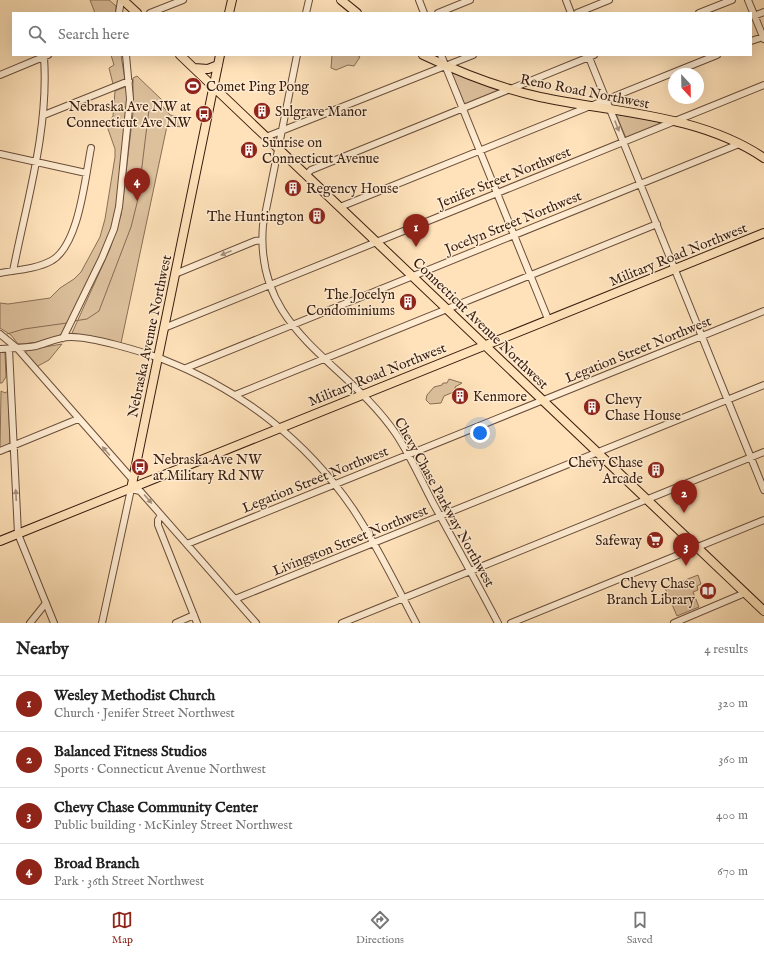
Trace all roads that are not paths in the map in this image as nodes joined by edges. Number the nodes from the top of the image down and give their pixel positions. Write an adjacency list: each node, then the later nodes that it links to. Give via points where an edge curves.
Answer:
1 (122, 0): 12 (street, via 118,7); 13 (main road)
2 (183, 0): 14 (street)
3 (232, 0): 15 (main road)
4 (309, 0): 16 (street)
5 (341, 0): 17 (main road)
6 (419, 0): 18 (street)
7 (470, 0): 19 (street)
8 (566, 0): 20 (street)
9 (609, 0): 21 (street)
10 (732, 0): 22 (street)
11 (748, 0): 24 (street)
12 (119, 12)
13 (135, 12)
14 (153, 12)
15 (229, 12)
16 (306, 12)
17 (356, 12)
18 (424, 12)
19 (440, 12)
20 (571, 12)
21 (579, 12)
22 (702, 12)
23 (764, 12): 24 (street)
24 (754, 16): 25 (street)
25 (763, 38): 26 (street)
26 (752, 42)
27 (46, 56): 40 (street); 49 (street)
28 (126, 56): 41 (street)
29 (181, 56): 39 (main road, Connecticut Avenue Northwest)
30 (220, 56): 37 (main road, Nebraska Avenue Northwest)
31 (297, 56): 51 (street, Chevy Chase Parkway Northwest)
32 (425, 56): 38 (main road, Reno Road Northwest)
33 (441, 56): 38 (street)
34 (470, 56): 38 (street)
35 (591, 56): 44 (street); 45 (street)
36 (715, 56): 45 (street)
37 (218, 65): 39 (main road, via 208,69); 43 (main road, Nebraska Avenue Northwest)
38 (446, 66): 44 (main road, Reno Road Northwest); 47 (street); 51 (street)
39 (194, 68): 43 (main road, Connecticut Avenue Northwest)
40 (0, 75)
41 (129, 81): 49 (street); 85 (street, via 130,99 120,207 107,248)
42 (764, 85): 50 (street, Jenifer Street Northwest)
43 (213, 87): 52 (main road, Connecticut Avenue Northwest); 74 (main road, Nebraska Avenue Northwest)
44 (510, 90): 46 (main road, Reno Road Northwest); 47 (street)
45 (606, 100): 46 (street); 48 (street)
46 (591, 106): 48 (main road, Reno Road Northwest); 57 (street)
47 (463, 108): 57 (street); 62 (street, via 311,170)
48 (611, 110): 50 (main road, Reno Road Northwest); 53 (street, one-way to 53)
49 (44, 115): 60 (street)
50 (674, 122): 53 (street, Jenifer Street Northwest); 54 (main road, Reno Road Northwest, via 704,129)
51 (282, 132): 52 (street); 56 (street, Chevy Chase Parkway Northwest)
52 (266, 137): 56 (main road, Connecticut Avenue Northwest)
53 (624, 142): 63 (street); 64 (street, Jenifer Street Northwest)
54 (739, 144): 59 (main road, Reno Road Northwest); 63 (street, Jocelyn Street Northwest)
55 (91, 148): 61 (street)
56 (278, 148): 62 (main road, Connecticut Avenue Northwest); 69 (street, Chevy Chase Parkway Northwest, via 264,216)
57 (480, 151): 64 (street); 65 (street)
58 (0, 154): 60 (street)
59 (764, 158)
60 (35, 162): 61 (street); 72 (street)
61 (86, 173): 72 (street, via 75,227 65,248 57,257 45,264)
62 (306, 175): 65 (main road, Connecticut Avenue Northwest)
63 (640, 184): 66 (street); 68 (street, Jocelyn Street Northwest)
64 (497, 193): 68 (street); 70 (street, Jenifer Street Northwest)
65 (340, 207): 70 (main road, Connecticut Avenue Northwest)
66 (657, 224): 71 (street); 75 (street)
67 (764, 233): 71 (main road, Military Road Northwest)
68 (514, 235): 75 (street); 76 (street, Jocelyn Street Northwest)
69 (262, 240): 74 (street, one-way to 74); 77 (street, Chevy Chase Parkway Northwest)
70 (376, 242): 76 (main road, Connecticut Avenue Northwest); 77 (street, Jenifer Street Northwest)
71 (675, 269): 80 (main road, Military Road Northwest); 84 (street)
72 (14, 271): 73 (street)
73 (0, 273)
74 (175, 274): 82 (main road, Nebraska Avenue Northwest)
75 (530, 275): 78 (street); 80 (street)
76 (412, 276): 78 (main road, Connecticut Avenue Northwest); 81 (street, Jocelyn Street Northwest)
77 (269, 285): 81 (street, Chevy Chase Parkway Northwest); 82 (street, Jenifer Street Northwest)
78 (447, 309): 86 (main road, Connecticut Avenue Northwest); 91 (street)
79 (764, 311): 84 (street, Legation Street Northwest)
80 (548, 319): 86 (main road, Military Road Northwest)
81 (292, 325): 91 (street, Chevy Chase Parkway Northwest); 92 (street, Jocelyn Street Northwest)
82 (164, 328): 90 (main road, Nebraska Avenue Northwest)
83 (0, 334): 87 (street)
84 (702, 336): 96 (street, Legation Street Northwest); 97 (street)
85 (63, 338): 87 (street, via 36,346); 90 (street, via 83,339)
86 (485, 345): 94 (main road, Military Road Northwest); 96 (main road, Connecticut Avenue Northwest)
87 (17, 348): 89 (street); 98 (street)
88 (0, 349): 89 (street)
89 (9, 349): 100 (street)
90 (158, 357): 92 (street); 106 (main road, Nebraska Avenue Northwest)
91 (324, 358): 94 (street, Chevy Chase Parkway Northwest); 95 (street)
92 (186, 368): 95 (street)
93 (764, 385): 97 (street, Livingston Street Northwest)
94 (362, 394): 99 (main road, Military Road Northwest); 104 (street, Chevy Chase Parkway Northwest, via 388,424)
95 (235, 395): 99 (street)
96 (542, 400): 102 (main road, Connecticut Avenue Northwest); 104 (street, Legation Street Northwest)
97 (728, 400): 102 (street, Livingston Street Northwest); 105 (street)
98 (78, 419): 100 (street); 106 (street, one-way to 98)
99 (280, 428): 107 (street, via 309,455); 108 (main road, Military Road Northwest)
100 (14, 446): 101 (street); 114 (street, one-way to 100)
101 (0, 451)
102 (598, 452): 110 (main road, Connecticut Avenue Northwest); 112 (street, Livingston Street Northwest)
103 (764, 452): 105 (street)
104 (408, 454): 107 (street, Legation Street Northwest); 112 (street, Chevy Chase Parkway Northwest)
105 (751, 458): 109 (street); 110 (street)
106 (133, 480): 108 (main road, Nebraska Avenue Northwest)
107 (334, 484): 116 (street); 117 (street, Legation Street Northwest)
108 (131, 488): 111 (street, one-way to 111, via 140,490); 114 (main road, Military Road Northwest); 128 (street, Nebraska Avenue Northwest)
109 (764, 490)
110 (647, 500): 118 (main road, Connecticut Avenue Northwest); 119 (street)
111 (161, 515): 117 (street); 125 (street, via 158,525)
112 (441, 516): 116 (street, Livingston Street Northwest); 119 (street, Chevy Chase Parkway Northwest)
113 (764, 520): 118 (street)
114 (18, 534): 115 (main road, Military Road Northwest); 123 (street)
115 (0, 541)
116 (373, 543): 121 (street); 122 (street, Livingston Street Northwest)
117 (186, 544): 122 (street)
118 (697, 547): 120 (main road, Connecticut Avenue Northwest); 135 (street)
119 (470, 571): 121 (street); 134 (street, Chevy Chase Parkway Northwest)
120 (745, 593): 124 (main road, Connecticut Avenue Northwest); 136 (street)
121 (403, 598): 132 (street); 133 (street)
122 (235, 600): 131 (street)
123 (46, 603): 126 (street); 127 (street)
124 (764, 610)
125 (194, 616): 129 (street); 130 (street)
126 (30, 623)
127 (54, 623)
128 (102, 623)
129 (176, 623)
130 (198, 623)
131 (256, 623)
132 (342, 623)
133 (416, 623)
134 (498, 623)
135 (511, 623)
136 (674, 623)

